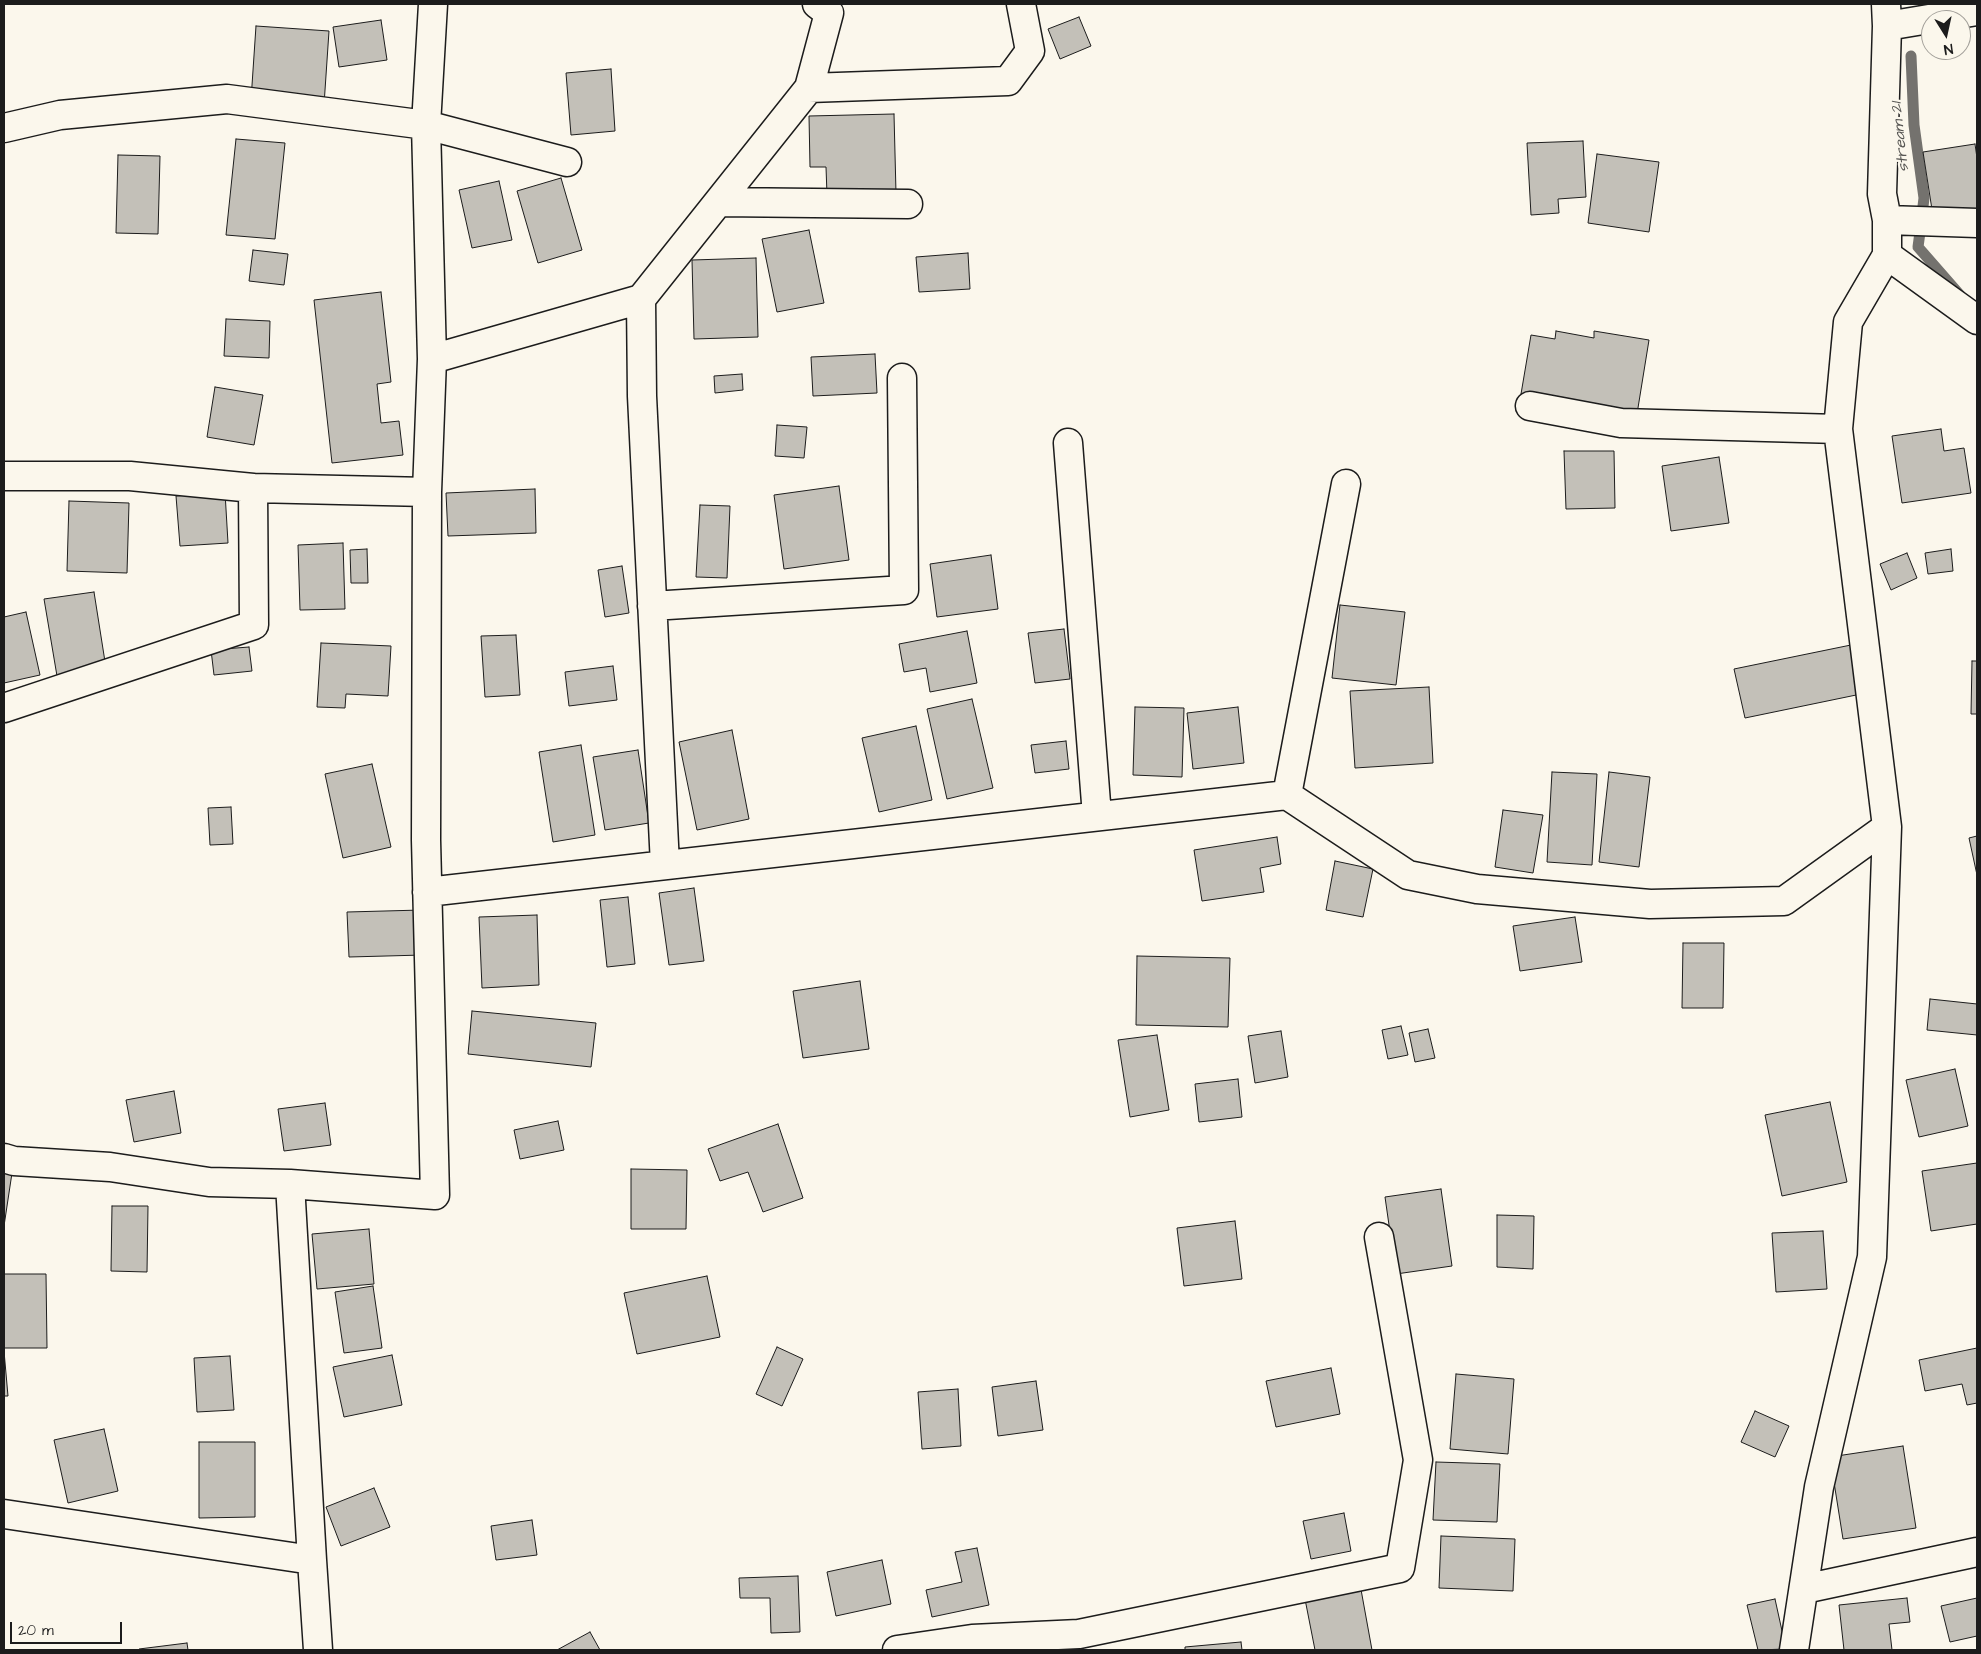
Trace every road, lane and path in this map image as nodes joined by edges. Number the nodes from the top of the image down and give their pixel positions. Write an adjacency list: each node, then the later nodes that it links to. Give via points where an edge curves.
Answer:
1 (433, 4): 7 (street)
2 (817, 4): 6 (street, via 830,13)
3 (1021, 4): 6 (street, via 1030,51 1008,81)
4 (1977, 11): 5 (street)
5 (1887, 15): 12 (street, via 1882,194)
6 (809, 88): 10 (street)
7 (426, 126): 8 (street, via 227,99 60,115); 9 (street); 17 (street)
8 (4, 128)
9 (567, 162)
10 (719, 202): 11 (street); 15 (street)
11 (908, 204)
12 (1887, 220): 13 (street); 14 (street)
13 (1977, 223)
14 (1886, 255): 16 (street); 20 (street, via 1848,322)
15 (641, 299): 17 (street); 26 (street)
16 (1977, 320)
17 (432, 359): 25 (street)
18 (902, 378): 26 (street, via 904,590)
19 (1530, 406): 20 (street, via 1621,423)
20 (1838, 429): 30 (street)
21 (1068, 443): 29 (street)
22 (4, 476): 24 (street, via 130,476)
23 (1346, 484): 28 (street)
24 (253, 488): 25 (street); 27 (street, via 254,625)
25 (427, 492): 32 (street)
26 (652, 606): 31 (street)
27 (4, 708)
28 (1287, 794): 29 (street); 30 (street, via 1408,875 1478,890 1650,904 1784,901)
29 (1097, 816): 31 (street)
30 (1887, 827): 39 (street, via 1872,1257 1819,1487)
31 (665, 865): 32 (street)
32 (427, 892): 34 (street, via 435,1195)
33 (4, 1158): 34 (street, via 110,1167 209,1182)
34 (290, 1184): 38 (street)
35 (1378, 1238): 41 (street, via 1418,1460 1400,1568 1079,1634 972,1639)
36 (4, 1514): 38 (street)
37 (1977, 1552): 39 (street)
38 (312, 1560): 40 (street)
39 (1804, 1589): 42 (street)
40 (318, 1650)
41 (897, 1650)
42 (1794, 1650)

